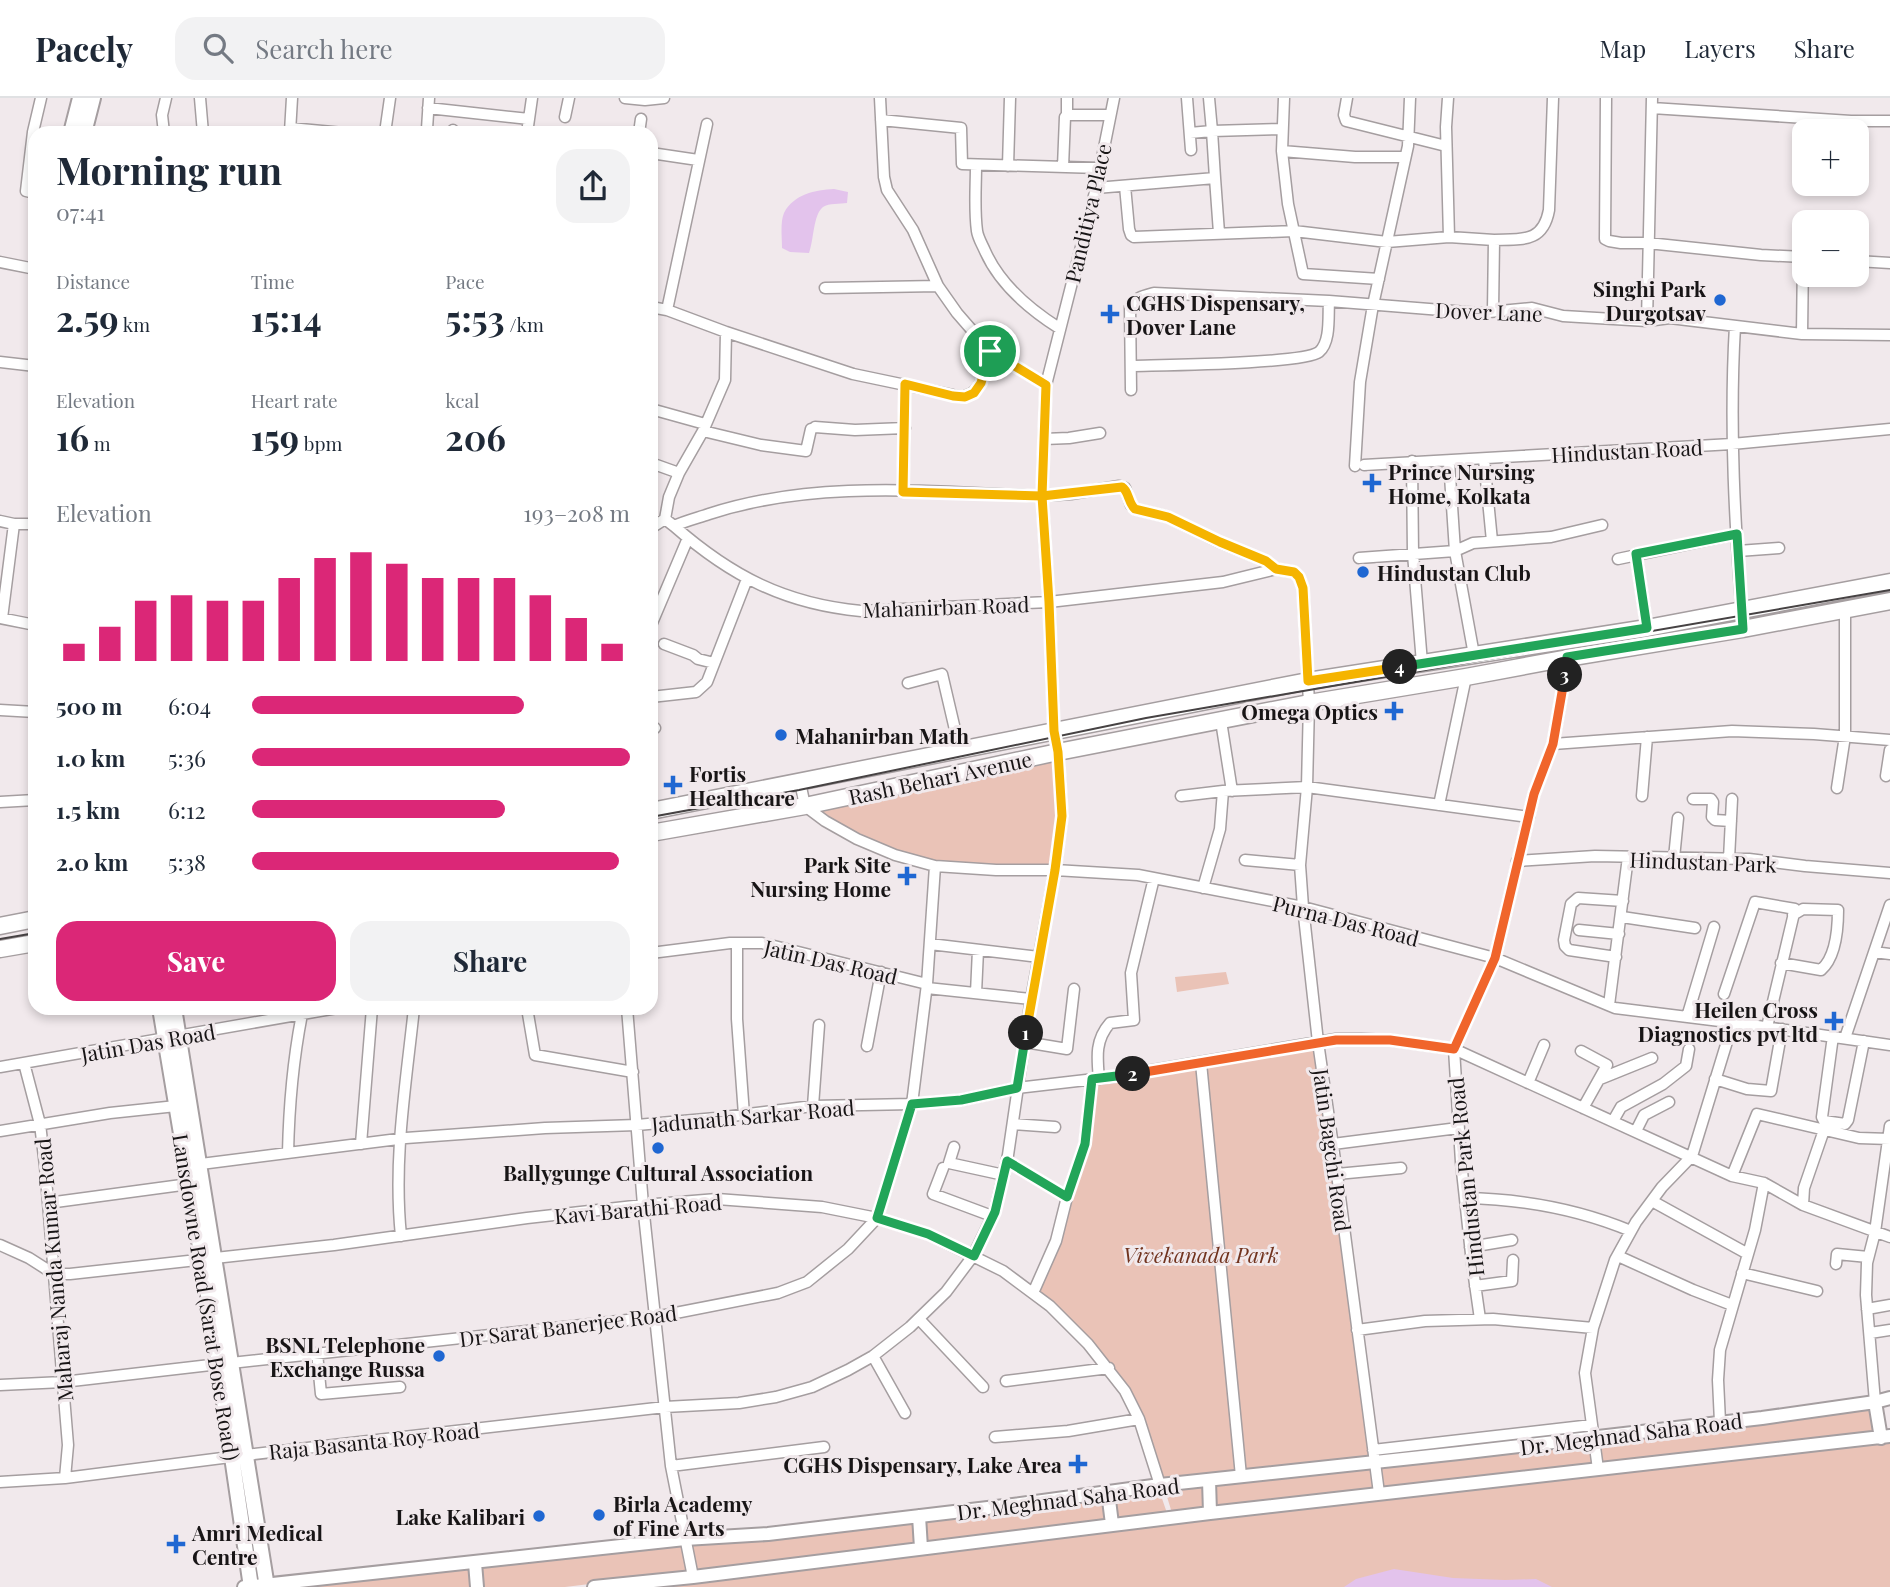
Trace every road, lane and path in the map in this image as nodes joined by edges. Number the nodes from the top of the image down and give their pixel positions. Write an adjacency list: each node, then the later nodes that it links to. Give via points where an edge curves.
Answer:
1 (41, 98): 34 (street)
2 (80, 98): 35 (main road)
3 (93, 98): 36 (main road)
4 (166, 98): 37 (street)
5 (201, 98): 38 (street)
6 (292, 98): 39 (street)
7 (390, 98): 40 (street)
8 (532, 98): 29 (street)
9 (569, 98): 28 (street)
10 (625, 98): 11 (street)
11 (664, 98)
12 (880, 98): 31 (street)
13 (1010, 98): 55 (street)
14 (1066, 98): 26 (street)
15 (1114, 98): 27 (street, Panditiya Place)
16 (1187, 98): 46 (street)
17 (1209, 98): 45 (street)
18 (1284, 98): 44 (street)
19 (1347, 98): 47 (street, via 1346,121)
20 (1448, 98): 48 (street)
21 (1553, 98): 64 (street, via 1546,224 1535,236)
22 (1606, 98): 66 (street, via 1605,239)
23 (1407, 99): 47 (street)
24 (428, 103): 29 (street); 41 (street)
25 (1652, 103): 32 (street); 66 (street)
26 (1067, 115): 27 (street); 56 (street)
27 (1110, 115): 57 (street, Panditiya Place)
28 (565, 117)
29 (529, 119): 42 (street)
30 (641, 119): 43 (street)
31 (881, 120): 54 (street, via 961,128 962,164); 73 (street, via 887,190 918,240)
32 (1890, 121)
33 (707, 124): 53 (street)
34 (36, 126)
35 (73, 126)
36 (86, 126)
37 (163, 126)
38 (203, 126)
39 (290, 126)
40 (386, 126)
41 (427, 126)
42 (528, 126)
43 (640, 126)
44 (1282, 129): 45 (street); 50 (street)
45 (1212, 131): 46 (street); 58 (street)
46 (1190, 133): 49 (street)
47 (1409, 137): 48 (street); 52 (street)
48 (1446, 146): 63 (street)
49 (1191, 150)
50 (1282, 151): 52 (street); 61 (street)
51 (658, 154): 53 (street)
52 (1405, 158): 65 (street)
53 (698, 160): 79 (street)
54 (976, 165): 55 (street); 83 (street, via 978,234 988,257 1018,298)
55 (1008, 166): 56 (street)
56 (1063, 167): 57 (street)
57 (1099, 168): 60 (street, Panditiya Place)
58 (1215, 178): 59 (street); 62 (street)
59 (1125, 186): 60 (street); 62 (street, via 1129,229 1134,237)
60 (1096, 188): 83 (street, Panditiya Place)
61 (1294, 231): 62 (street); 65 (street); 72 (street, via 1303,274)
62 (1219, 233)
63 (1449, 237): 64 (street); 65 (street)
64 (1494, 240): 80 (street)
65 (1387, 242): 72 (street)
66 (1648, 243): 67 (street); 81 (street)
67 (1792, 256)
68 (0, 262): 71 (street)
69 (1869, 262): 70 (street)
70 (1890, 263)
71 (28, 268)
72 (1379, 279): 77 (street)
73 (938, 286): 75 (street); 87 (street)
74 (1803, 287): 85 (street)
75 (825, 288)
76 (1329, 301): 77 (street, Dover Lane); 90 (street, via 1325,345 1317,354 1269,361); 90 (street, Dover Lane, via 1140,296 1130,307)
77 (1373, 305): 80 (street, Dover Lane); 102 (street, Hindustan Road, via 1358,394 1360,465)
78 (658, 308): 79 (street)
79 (667, 310): 84 (street)
80 (1493, 311): 81 (street, Dover Lane, via 1532,308 1563,316)
81 (1647, 321): 82 (street, Dover Lane, via 1670,318)
82 (1735, 327): 85 (street, Dover Lane); 100 (street)
83 (1059, 328): 92 (street, Panditiya Place)
84 (726, 332): 91 (street, via 853,374); 95 (street, via 725,380)
85 (1802, 334): 86 (street, Dover Lane)
86 (1890, 335)
87 (990, 351): 91 (street, via 981,383 965,397); 92 (street)
88 (0, 362): 89 (street)
89 (28, 365)
90 (1131, 366): 93 (street, Dover Lane)
91 (905, 384): 96 (street)
92 (1046, 385): 99 (street, Panditiya Place)
93 (1131, 390)
94 (658, 412): 95 (street)
95 (704, 428): 96 (street, via 761,445 806,451 813,428); 105 (street)
96 (905, 428): 106 (street)
97 (1890, 429): 100 (street, Hindustan Road)
98 (1100, 433): 99 (street)
99 (1044, 439): 107 (street, Panditiya Place)
100 (1732, 444): 101 (street, Hindustan Road); 115 (street)
101 (1483, 459): 103 (street, Hindustan Road); 117 (street)
102 (1412, 461): 103 (street, Hindustan Road); 121 (street)
103 (1449, 461): 119 (street)
104 (658, 466): 105 (street)
105 (679, 473): 108 (street)
106 (903, 492): 107 (street); 114 (street, via 793,494 737,505)
107 (1042, 496): 125 (street, via 1122,487 1135,509 1168,517); 129 (street, Panditiya Place)
108 (665, 519): 112 (street); 114 (street, Mahanirban Road)
109 (0, 521): 110 (street)
110 (14, 524): 111 (street); 133 (street)
111 (28, 524)
112 (658, 524)
113 (1602, 525): 117 (street, via 1551,537)
114 (674, 526): 116 (street, Mahanirban Road)
115 (1737, 534): 120 (street); 122 (street)
116 (688, 538): 126 (street, Mahanirban Road); 131 (street)
117 (1492, 541): 119 (street)
118 (1779, 548): 120 (street)
119 (1455, 551): 121 (street); 138 (street)
120 (1738, 551): 130 (street)
121 (1413, 554): 123 (street); 141 (street)
122 (1636, 554): 124 (street); 135 (street)
123 (1359, 558)
124 (1618, 559)
125 (1276, 569): 129 (street, Mahanirban Road, via 1223,582); 143 (street, via 1294,572 1303,588)
126 (747, 579): 129 (street, Mahanirban Road, via 802,602 860,611); 140 (street)
127 (1890, 582): 130 (main road, Rash Behari Avenue)
128 (1890, 601): 132 (main road, Rash Behari Avenue)
129 (1049, 602): 150 (street, Panditiya Place)
130 (1742, 608): 135 (main road, Rash Behari Avenue); 136 (street)
131 (658, 609)
132 (1845, 609): 136 (main road, Rash Behari Avenue); 151 (street)
133 (1, 618): 134 (street)
134 (28, 624)
135 (1647, 628): 138 (main road, Rash Behari Avenue)
136 (1743, 629): 139 (main road, Rash Behari Avenue)
137 (664, 644): 140 (street)
138 (1474, 655): 141 (main road, Rash Behari Avenue)
139 (1567, 657): 142 (main road, Rash Behari Avenue); 154 (street)
140 (714, 663): 145 (street, via 707,682 696,692)
141 (1422, 663): 143 (main road, Rash Behari Avenue)
142 (1466, 677): 146 (main road, Rash Behari Avenue); 169 (street)
143 (1308, 681): 146 (street, Jatin Bagchi Road); 150 (main road, Rash Behari Avenue)
144 (908, 683): 156 (street, via 942,674)
145 (658, 696)
146 (1309, 702): 149 (main road, Rash Behari Avenue); 160 (street, Jatin Bagchi Road)
147 (0, 710): 148 (street)
148 (28, 712)
149 (1221, 721): 157 (main road, Rash Behari Avenue); 162 (street)
150 (1054, 731): 156 (main road, Rash Behari Avenue); 157 (street, Panditiya Place)
151 (1845, 736): 152 (street, via 1732,732); 153 (street); 161 (street)
152 (1647, 737): 154 (street); 164 (street)
153 (1890, 740)
154 (1553, 744): 172 (street)
155 (1890, 750): 158 (street)
156 (960, 751): 159 (main road, Rash Behari Avenue)
157 (1058, 752): 170 (main road, Rash Behari Avenue); 183 (street, Panditiya Place, via 1062,816)
158 (1886, 776)
159 (800, 782): 170 (street); 171 (main road, Rash Behari Avenue)
160 (1307, 788): 162 (street); 169 (street); 181 (street, Jatin Bagchi Road)
161 (1837, 788)
162 (1228, 791): 163 (street); 186 (street)
163 (1181, 796)
164 (1642, 796)
165 (1693, 799): 174 (street, via 1711,799 1712,817)
166 (1732, 799): 174 (street)
167 (28, 800): 168 (street)
168 (0, 802)
169 (1438, 805): 172 (street)
170 (805, 806): 175 (main road, Rash Behari Avenue); 182 (street, Purna Das Road, via 857,839)
171 (658, 810)
172 (1529, 817): 180 (street)
173 (1678, 818): 177 (street)
174 (1731, 821): 178 (street)
175 (658, 832)
176 (1629, 857): 177 (street, Hindustan Park); 180 (street, Hindustan Park); 187 (street)
177 (1674, 858): 178 (street, Hindustan Park)
178 (1729, 859): 184 (street, Hindustan Park)
179 (1245, 860): 181 (street)
180 (1517, 861): 209 (street)
181 (1300, 865): 189 (street, Jatin Bagchi Road)
182 (935, 866): 183 (street, Purna Das Road); 201 (street)
183 (1055, 870): 185 (street, Purna Das Road); 207 (street, Panditiya Place)
184 (1890, 873)
185 (1154, 878): 186 (street, Purna Das Road); 248 (street, via 1131,973 1134,1020 1110,1023 1101,1033)
186 (1203, 888): 189 (street, Purna Das Road)
187 (1623, 901): 192 (street); 208 (street, via 1574,900 1564,940 1569,950)
188 (1890, 905): 191 (street)
189 (1303, 907): 209 (street, Purna Das Road); 236 (street, Jatin Bagchi Road)
190 (1793, 915): 210 (street); 210 (street, via 1803,909 1838,910 1838,928 1828,964 1821,970); 215 (street, via 1795,909 1755,902)
191 (1888, 916): 205 (street)
192 (1622, 917): 196 (street); 198 (street)
193 (28, 920): 194 (main road)
194 (0, 926)
195 (1714, 927): 226 (street)
196 (1695, 928)
197 (1580, 930): 198 (street)
198 (1619, 934): 208 (street)
199 (737, 943): 204 (street, Jatin Das Road); 211 (street, Jatin Das Road, via 762,943); 258 (street)
200 (28, 944): 202 (main road)
201 (930, 944): 203 (street); 212 (street)
202 (0, 949)
203 (978, 950): 207 (street); 214 (street)
204 (658, 952)
205 (1874, 952): 206 (street); 233 (street)
206 (1890, 954)
207 (1039, 957): 216 (street, Panditiya Place)
208 (1616, 957): 217 (street)
209 (1495, 958): 217 (street, Purna Das Road); 240 (street, Hindustan Park Road)
210 (1781, 963): 229 (street)
211 (881, 972): 212 (street, Jatin Das Road); 239 (street)
212 (927, 986): 214 (street, Jatin Das Road); 254 (street)
213 (1074, 989): 235 (street, via 1067,1049)
214 (976, 993): 216 (street, Jatin Das Road)
215 (1724, 995)
216 (1031, 999): 235 (street, Panditiya Place)
217 (1609, 1005): 226 (street, Purna Das Road)
218 (163, 1015): 232 (main road, Lansdowne Road (Sarat Bose Road))
219 (174, 1015): 232 (main road)
220 (296, 1015): 232 (street, Jatin Das Road)
221 (302, 1015): 274 (street)
222 (371, 1015): 271 (street)
223 (413, 1015): 269 (street)
224 (528, 1015): 247 (street, via 535,1055)
225 (628, 1015): 247 (street)
226 (1688, 1017): 227 (street, Purna Das Road)
227 (1732, 1022): 229 (street, Purna Das Road); 250 (street)
228 (819, 1025): 256 (street)
229 (1767, 1027): 230 (street, Purna Das Road)
230 (1782, 1029): 231 (street, Purna Das Road); 250 (street, via 1771,1091)
231 (1833, 1036): 233 (street, Purna Das Road); 234 (street, via 1824,1121 1845,1124 1848,1120)
232 (172, 1037): 244 (street, Jatin Das Road); 255 (main road, Lansdowne Road (Sarat Bose Road)); 277 (main road)
233 (1845, 1038): 234 (street, Purna Das Road)
234 (1864, 1041): 238 (street, Purna Das Road)
235 (1025, 1042): 252 (street, Panditiya Place)
236 (1318, 1042): 240 (street, Jadunath Sarkar Road, via 1390,1040); 245 (street, Jadunath Sarkar Road); 272 (street, Jatin Bagchi Road)
237 (1544, 1045): 251 (street)
238 (1890, 1045)
239 (867, 1046)
240 (1454, 1049): 251 (street, Jadunath Sarkar Road); 265 (street, Hindustan Park Road)
241 (1689, 1049): 259 (street, via 1686,1066 1621,1107)
242 (1581, 1051): 249 (street, via 1607,1065)
243 (1652, 1058): 249 (street)
244 (24, 1063): 246 (street, Jatin Das Road); 260 (street, Maharaj Nanda Kumar Road)
245 (1201, 1063): 248 (street, Jadunath Sarkar Road); 345 (street)
246 (0, 1067)
247 (633, 1072): 262 (street)
248 (1096, 1079): 252 (street, Jadunath Sarkar Road); 285 (street, via 1085,1144)
249 (1600, 1079): 257 (street)
250 (1715, 1079): 275 (street)
251 (1528, 1083): 257 (street, Jadunath Sarkar Road)
252 (1017, 1088): 254 (street, Jadunath Sarkar Road); 261 (street, Panditiya Place)
253 (1669, 1102): 268 (street, via 1644,1115)
254 (912, 1104): 256 (street, Jadunath Sarkar Road); 292 (street)
255 (176, 1106): 260 (street); 277 (main road, Lansdowne Road (Sarat Bose Road))
256 (813, 1106): 258 (street, Jadunath Sarkar Road)
257 (1583, 1108): 259 (street, Jadunath Sarkar Road)
258 (744, 1115): 262 (street, Jadunath Sarkar Road)
259 (1613, 1121): 268 (street, Jadunath Sarkar Road)
260 (40, 1124): 267 (street); 288 (street, Maharaj Nanda Kumar Road)
261 (1013, 1124): 264 (street); 276 (street, Panditiya Place)
262 (637, 1125): 269 (street, Jadunath Sarkar Road); 289 (street)
263 (1890, 1126): 270 (street)
264 (1055, 1127)
265 (1458, 1128): 272 (street); 286 (street, Hindustan Park Road)
266 (1824, 1130): 270 (street); 282 (street, via 1757,1114); 290 (street, via 1804,1188)
267 (0, 1131)
268 (1636, 1131): 275 (street, Jadunath Sarkar Road)
269 (400, 1139): 271 (street, Jadunath Sarkar Road); 295 (street)
270 (1889, 1139): 294 (street)
271 (361, 1144): 274 (street, Jadunath Sarkar Road)
272 (1333, 1144): 280 (street, Jatin Bagchi Road)
273 (954, 1147): 281 (street, via 949,1163)
274 (288, 1153): 277 (street, Jadunath Sarkar Road)
275 (1692, 1156): 282 (street, Jadunath Sarkar Road); 287 (street)
276 (1007, 1161): 281 (street, Panditiya Place); 285 (street)
277 (192, 1165): 284 (main road, Lansdowne Road (Sarat Bose Road)); 304 (main road)
278 (943, 1168): 291 (street, via 933,1194)
279 (1401, 1168): 280 (street)
280 (1337, 1174): 319 (street, Jatin Bagchi Road)
281 (1004, 1175): 291 (street, Raja Basanta Roy Road)
282 (1732, 1176): 283 (street, Jadunath Sarkar Road)
283 (1764, 1183): 290 (street, Jadunath Sarkar Road); 300 (street)
284 (189, 1184): 288 (street); 304 (main road, Lansdowne Road (Sarat Bose Road))
285 (1067, 1197): 311 (street, via 1056,1241)
286 (1465, 1198): 293 (street, via 1499,1198 1578,1213); 299 (street, Hindustan Park Road)
287 (1652, 1200): 293 (street); 300 (street)
288 (48, 1203): 308 (street, Maharaj Nanda Kumar Road)
289 (643, 1205): 292 (street, Kavi Barathi Road, via 741,1200 822,1207); 295 (street, Kavi Barathi Road); 315 (street)
290 (1803, 1205): 294 (street, Jadunath Sarkar Road)
291 (992, 1216): 301 (street, Raja Basanta Roy Road)
292 (877, 1218): 301 (street, Kavi Barathi Road, via 928,1234); 315 (street, Dr Sarat Banerjee Road, via 807,1282 744,1301)
293 (1631, 1231): 302 (street)
294 (1875, 1232): 296 (street, Jadunath Sarkar Road); 303 (street)
295 (401, 1236): 304 (street, Kavi Barathi Road)
296 (1890, 1237)
297 (1512, 1240): 299 (street)
298 (0, 1245): 308 (street)
299 (1470, 1247): 309 (street, Hindustan Park Road)
300 (1748, 1254): 307 (street)
301 (974, 1256): 311 (street, Kavi Barathi Road); 316 (street, Raja Basanta Roy Road)
302 (1618, 1256): 312 (street); 318 (street)
303 (1868, 1257): 306 (street, via 1837,1254); 314 (street)
304 (209, 1258): 308 (street, Kavi Barathi Road); 324 (main road, Lansdowne Road (Sarat Bose Road))
305 (1513, 1260): 309 (street, via 1512,1281)
306 (1836, 1264)
307 (1742, 1273): 310 (street); 312 (street)
308 (54, 1274): 327 (street, Maharaj Nanda Kumar Road)
309 (1475, 1286): 317 (street, Hindustan Park Road)
310 (1817, 1291)
311 (1033, 1293): 325 (street, Kavi Barathi Road)
312 (1732, 1305): 336 (street, via 1720,1350)
313 (1890, 1305): 314 (street)
314 (1867, 1309): 321 (street)
315 (654, 1317): 322 (street, Dr Sarat Banerjee Road); 333 (street)
316 (919, 1319): 323 (street, Raja Basanta Roy Road); 330 (street)
317 (1480, 1319): 318 (street); 319 (street)
318 (1593, 1328): 337 (street, via 1585,1373)
319 (1357, 1329): 341 (street, Jatin Bagchi Road)
320 (1890, 1330): 321 (street)
321 (1870, 1333): 332 (street)
322 (317, 1353): 324 (street, Dr Sarat Banerjee Road); 329 (street, via 321,1394)
323 (873, 1356): 333 (street, Raja Basanta Roy Road, via 812,1387 776,1397); 334 (street)
324 (225, 1364): 327 (street, Dr Sarat Banerjee Road); 342 (main road, Lansdowne Road (Sarat Bose Road))
325 (1109, 1368): 326 (street); 335 (street, Kavi Barathi Road)
326 (1006, 1381)
327 (63, 1382): 328 (street, Dr Sarat Banerjee Road); 346 (street, Maharaj Nanda Kumar Road, via 68,1444)
328 (0, 1385)
329 (400, 1387)
330 (983, 1387)
331 (1890, 1398): 332 (street, Dr. Meghnad Saha Road)
332 (1875, 1402): 336 (street, Dr. Meghnad Saha Road); 339 (street)
333 (665, 1407): 342 (street, Raja Basanta Roy Road); 343 (street)
334 (905, 1413)
335 (1139, 1419): 338 (street); 349 (street, Kavi Barathi Road)
336 (1720, 1422): 337 (street, Dr. Meghnad Saha Road)
337 (1593, 1431): 341 (street, Dr. Meghnad Saha Road); 344 (street)
338 (995, 1437)
339 (1886, 1437): 344 (street, Dr. Meghnad Saha Road)
340 (824, 1447): 343 (street)
341 (1374, 1455): 345 (street, Dr. Meghnad Saha Road); 351 (street, Jatin Bagchi Road)
342 (239, 1456): 346 (street, Raja Basanta Roy Road); 359 (main road, Lansdowne Road (Sarat Bose Road))
343 (671, 1466): 355 (street)
344 (1598, 1469): 351 (street, Dr. Meghnad Saha Road)
345 (1241, 1476): 347 (street, Dr. Meghnad Saha Road)
346 (65, 1478): 348 (street, Raja Basanta Roy Road)
347 (1209, 1480): 349 (street, Dr. Meghnad Saha Road); 352 (street)
348 (0, 1482)
349 (1160, 1485): 350 (street, Dr. Meghnad Saha Road)
350 (1108, 1492): 353 (street, Dr. Meghnad Saha Road); 354 (street)
351 (1379, 1493): 352 (street, Dr. Meghnad Saha Road)
352 (1210, 1513): 354 (street, Dr. Meghnad Saha Road)
353 (919, 1517): 355 (street, Dr. Meghnad Saha Road); 356 (street)
354 (1112, 1524): 356 (street, Dr. Meghnad Saha Road)
355 (685, 1539): 357 (street, Dr. Meghnad Saha Road); 358 (street)
356 (921, 1548): 358 (street, Dr. Meghnad Saha Road)
357 (475, 1563): 359 (street, Dr. Meghnad Saha Road); 360 (street)
358 (694, 1577): 361 (street, Dr. Meghnad Saha Road)
359 (256, 1586)
360 (477, 1587)
361 (594, 1587)

